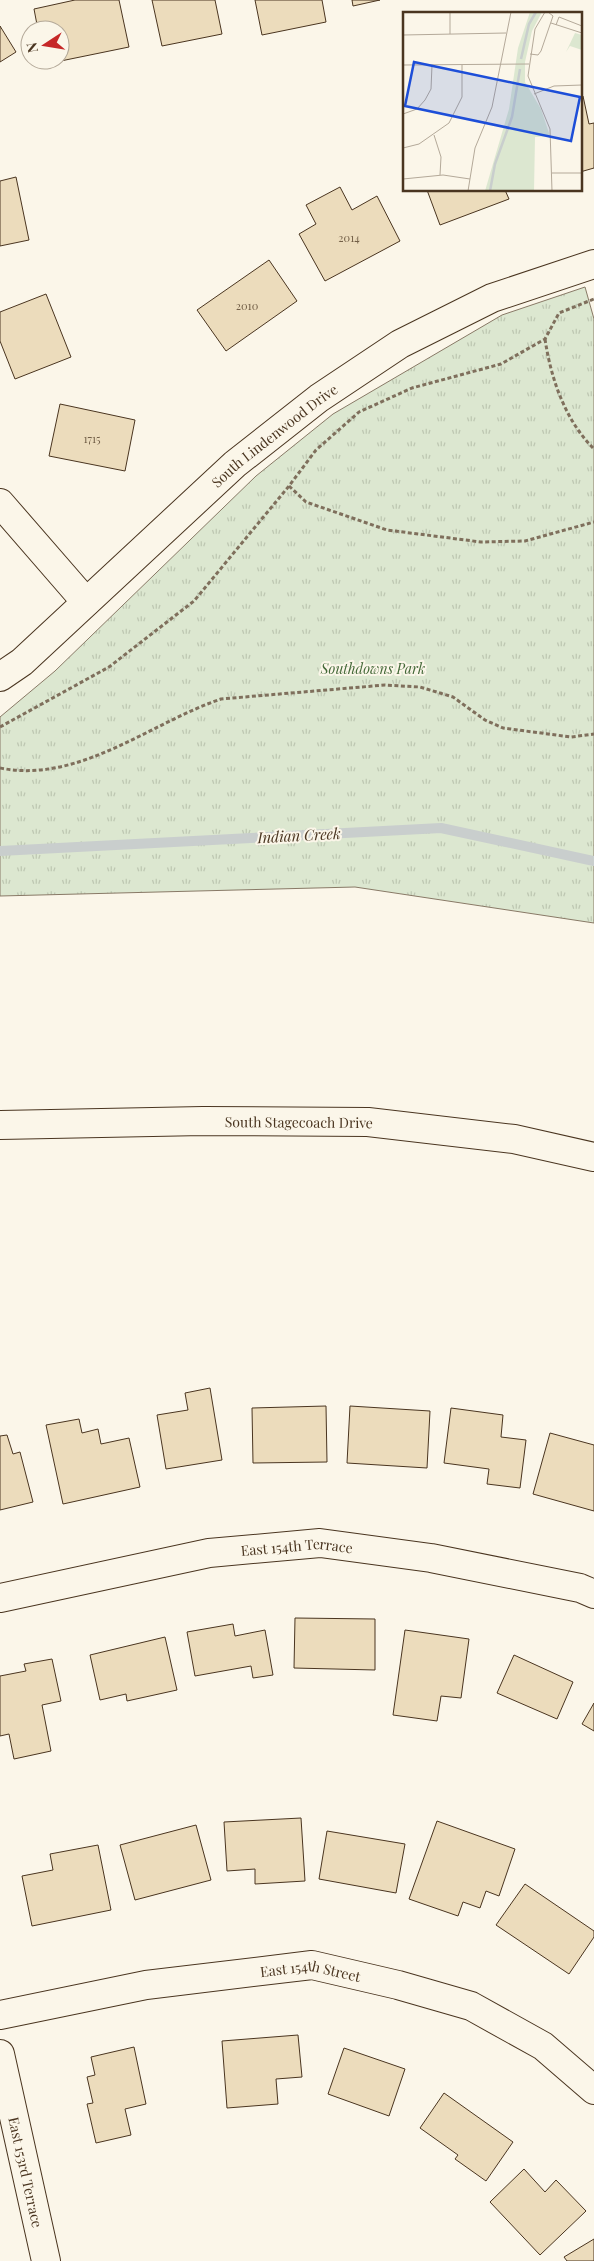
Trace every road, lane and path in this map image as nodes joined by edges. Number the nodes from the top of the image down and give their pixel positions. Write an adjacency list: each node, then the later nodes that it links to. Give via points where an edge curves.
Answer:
1 (594, 264): 8 (street, South Lindenwood Drive, via 492,298 400,344 318,398 235,464)
2 (594, 299): 3 (path, via 559,313)
3 (545, 339): 4 (path, via 550,372 569,415); 5 (path, via 501,364 412,388 359,412 316,450)
4 (594, 449)
5 (289, 486): 7 (path, via 306,502 387,530 482,542 526,541); 10 (path, via 194,601 109,667)
6 (0, 503): 8 (street)
7 (594, 522)
8 (86, 602): 9 (street, South Lindenwood Drive, via 22,662)
9 (0, 677)
10 (0, 727)
11 (594, 734): 12 (path, via 572,737 503,728 485,720 453,697 420,687 385,685 221,699 81,761 16,772)
12 (0, 768)
13 (0, 1125): 14 (street, South Stagecoach Drive, via 368,1122 514,1139)
14 (594, 1157)
15 (594, 1594): 16 (street, East 154th Terrace, via 580,1588 431,1558 320,1542 209,1553)
16 (0, 1598)
17 (0, 2015): 19 (street, East 154th Street, via 146,1985 312,1965 471,2006 543,2046)
18 (0, 2054): 20 (street, East 153rd Terrace)
19 (594, 2090)
20 (46, 2261)

